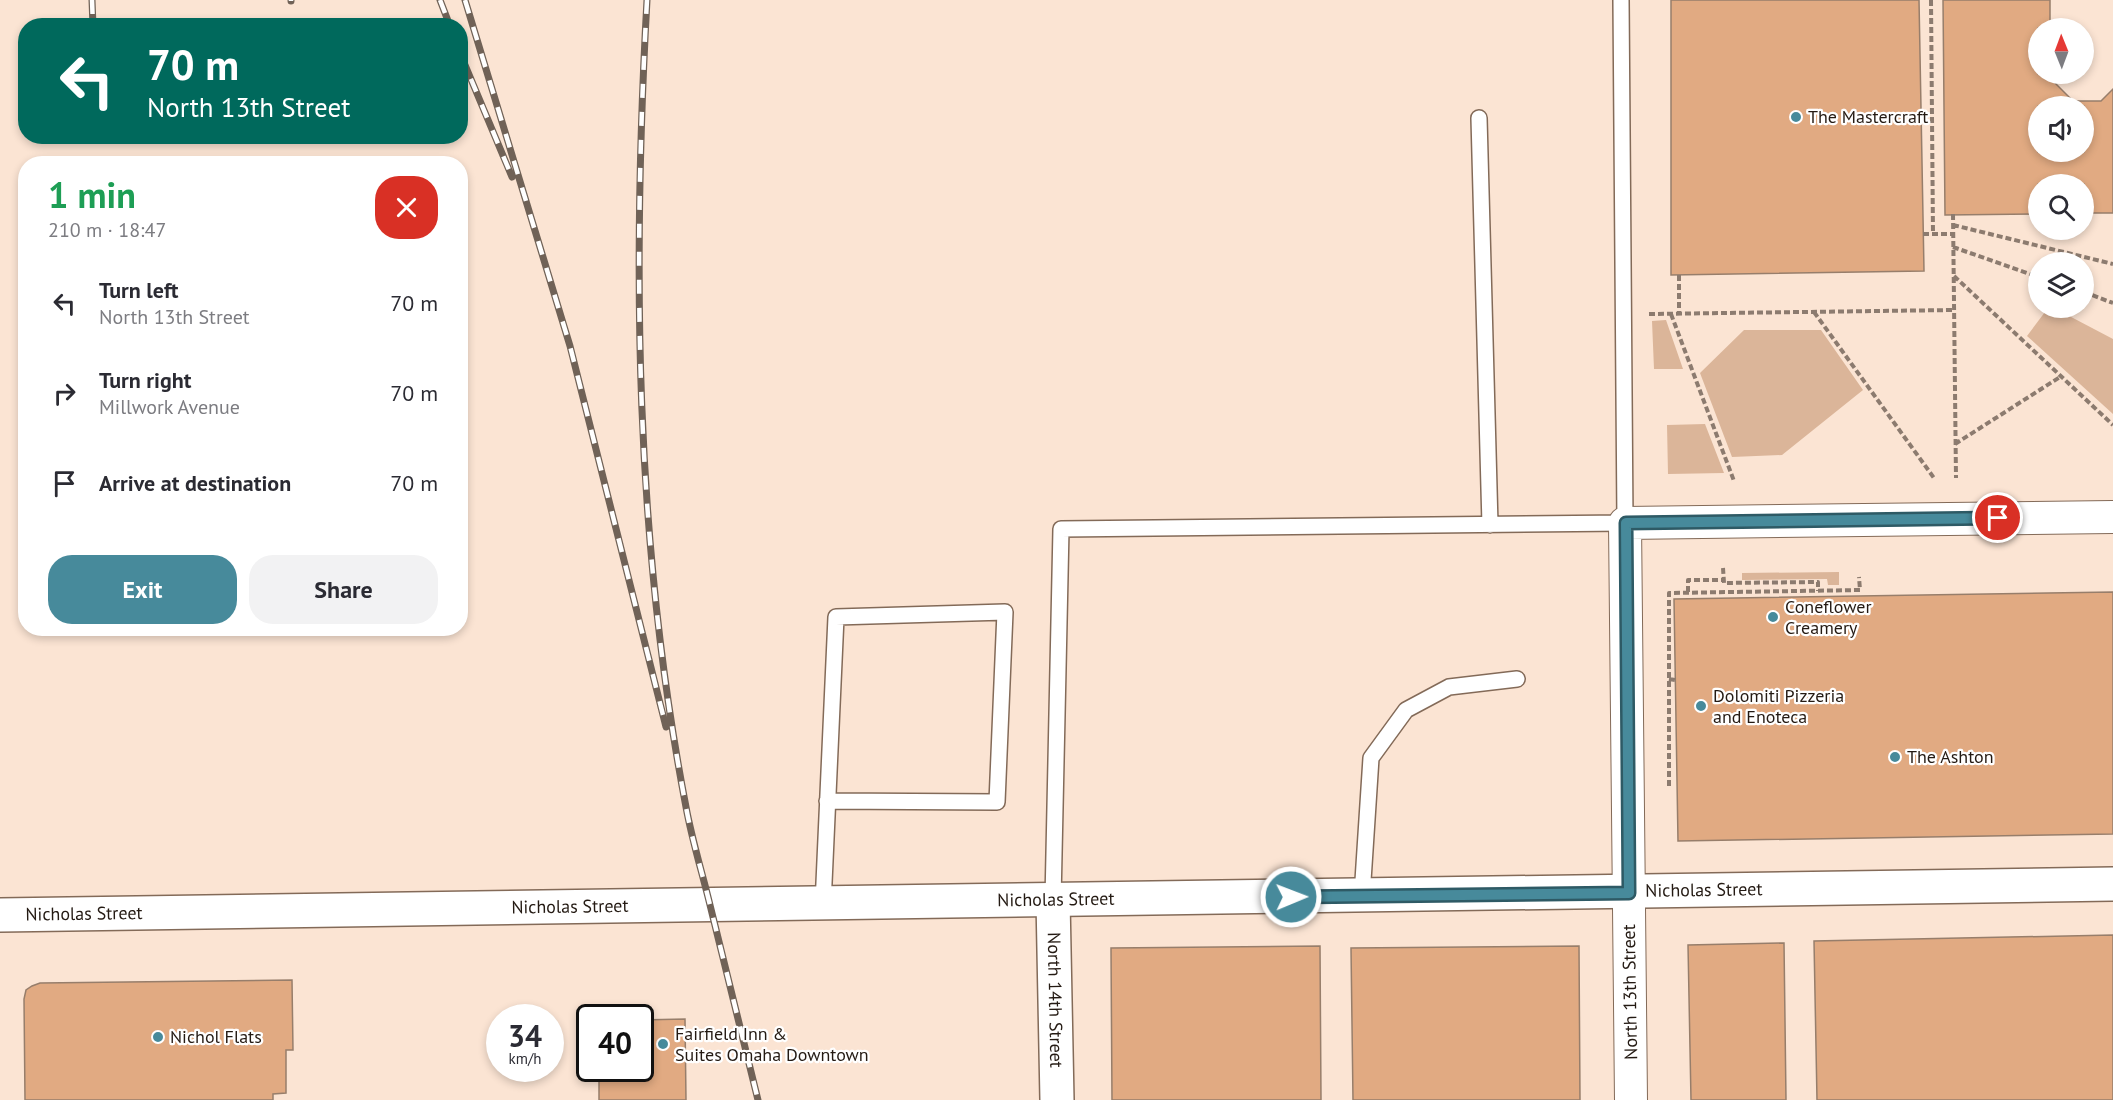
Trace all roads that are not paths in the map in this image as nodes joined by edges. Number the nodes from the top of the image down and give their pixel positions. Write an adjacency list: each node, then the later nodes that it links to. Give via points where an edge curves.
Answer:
1 (1621, 0): 4 (lane)
2 (1479, 118): 5 (lane)
3 (2113, 517): 4 (street)
4 (1626, 523): 5 (lane); 9 (street, North 13th Street)
5 (1490, 525): 11 (lane, via 1061,530)
6 (1517, 679): 10 (lane, via 1449,687 1406,710 1371,758)
7 (827, 801): 7 (lane, via 836,617 1005,612 997,802); 12 (lane)
8 (2113, 884): 9 (street, Nicholas Street)
9 (1629, 893): 10 (street, Nicholas Street); 15 (street, North 13th Street)
10 (1362, 896): 11 (street, Nicholas Street)
11 (1053, 900): 12 (street, Nicholas Street); 14 (street, North 14th Street)
12 (823, 905): 13 (street, Nicholas Street)
13 (0, 915)
14 (1057, 1100)
15 (1631, 1100)

